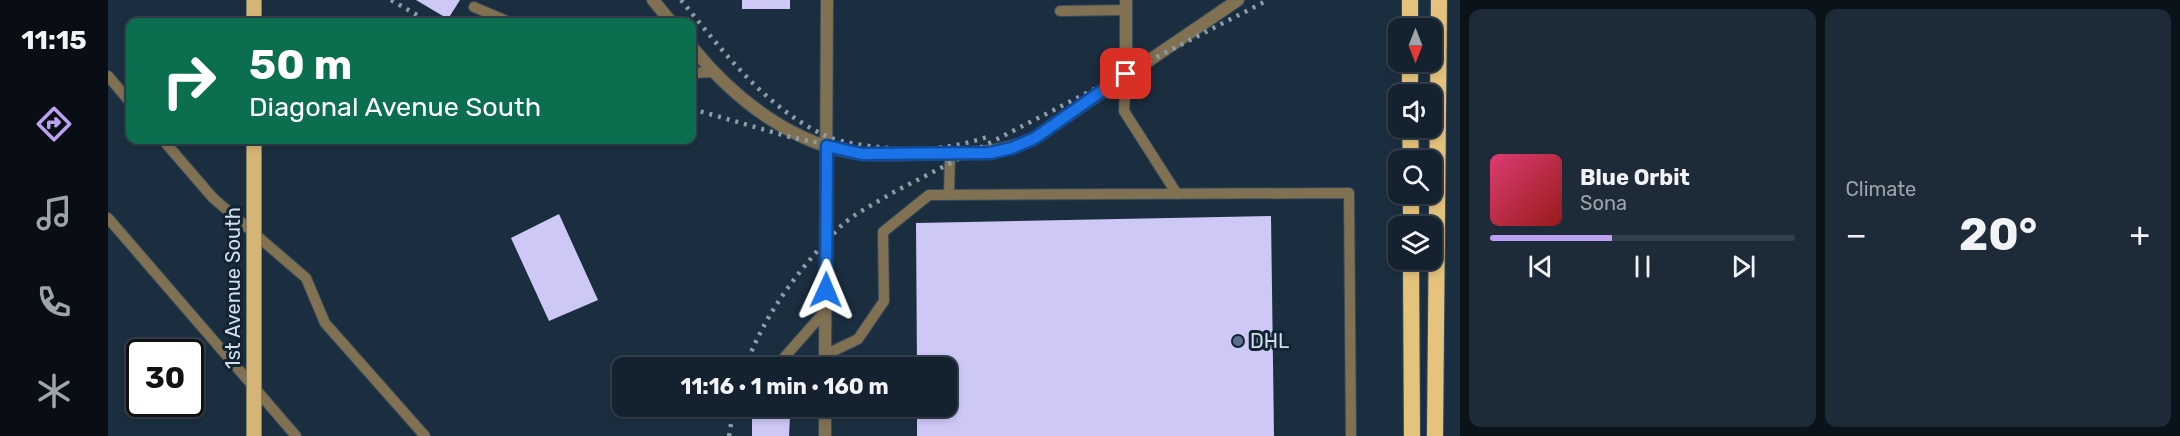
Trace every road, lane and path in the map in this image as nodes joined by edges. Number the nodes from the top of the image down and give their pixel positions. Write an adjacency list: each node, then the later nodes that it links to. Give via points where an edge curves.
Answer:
1 (254, 0): 10 (main road)
2 (652, 0): 12 (street)
3 (827, 0): 22 (street)
4 (1238, 0): 17 (street)
5 (1410, 0): 13 (highway)
6 (1439, 0): 39 (highway)
7 (1126, 5): 9 (lane); 17 (street)
8 (474, 7): 11 (lane)
9 (1060, 10)
10 (254, 18)
11 (500, 18)
12 (668, 18)
13 (1410, 18)
14 (696, 52): 16 (street)
15 (696, 72): 16 (lane)
16 (714, 72): 22 (street, via 762,114)
17 (1126, 74): 23 (street, via 1035,138 990,153); 24 (lane, via 1124,111)
18 (108, 76): 19 (lane)
19 (126, 97)
20 (166, 144): 35 (lane, via 213,198 306,278 325,323)
21 (254, 144): 33 (main road, 1st Avenue South, bridge)
22 (827, 146): 23 (street, via 862,154); 28 (street)
23 (950, 154): 25 (lane)
24 (1177, 194): 25 (lane); 37 (lane, via 1349,193)
25 (949, 195): 31 (lane, via 929,195 883,232 884,301 858,339)
26 (108, 218): 34 (lane)
27 (1411, 270): 38 (highway)
28 (826, 310): 29 (lane); 30 (street)
29 (785, 357)
30 (825, 357)
31 (831, 357)
32 (825, 417): 36 (street)
33 (254, 436)
34 (296, 436)
35 (425, 436)
36 (825, 436)
37 (1351, 436)
38 (1412, 436)
39 (1435, 436)

